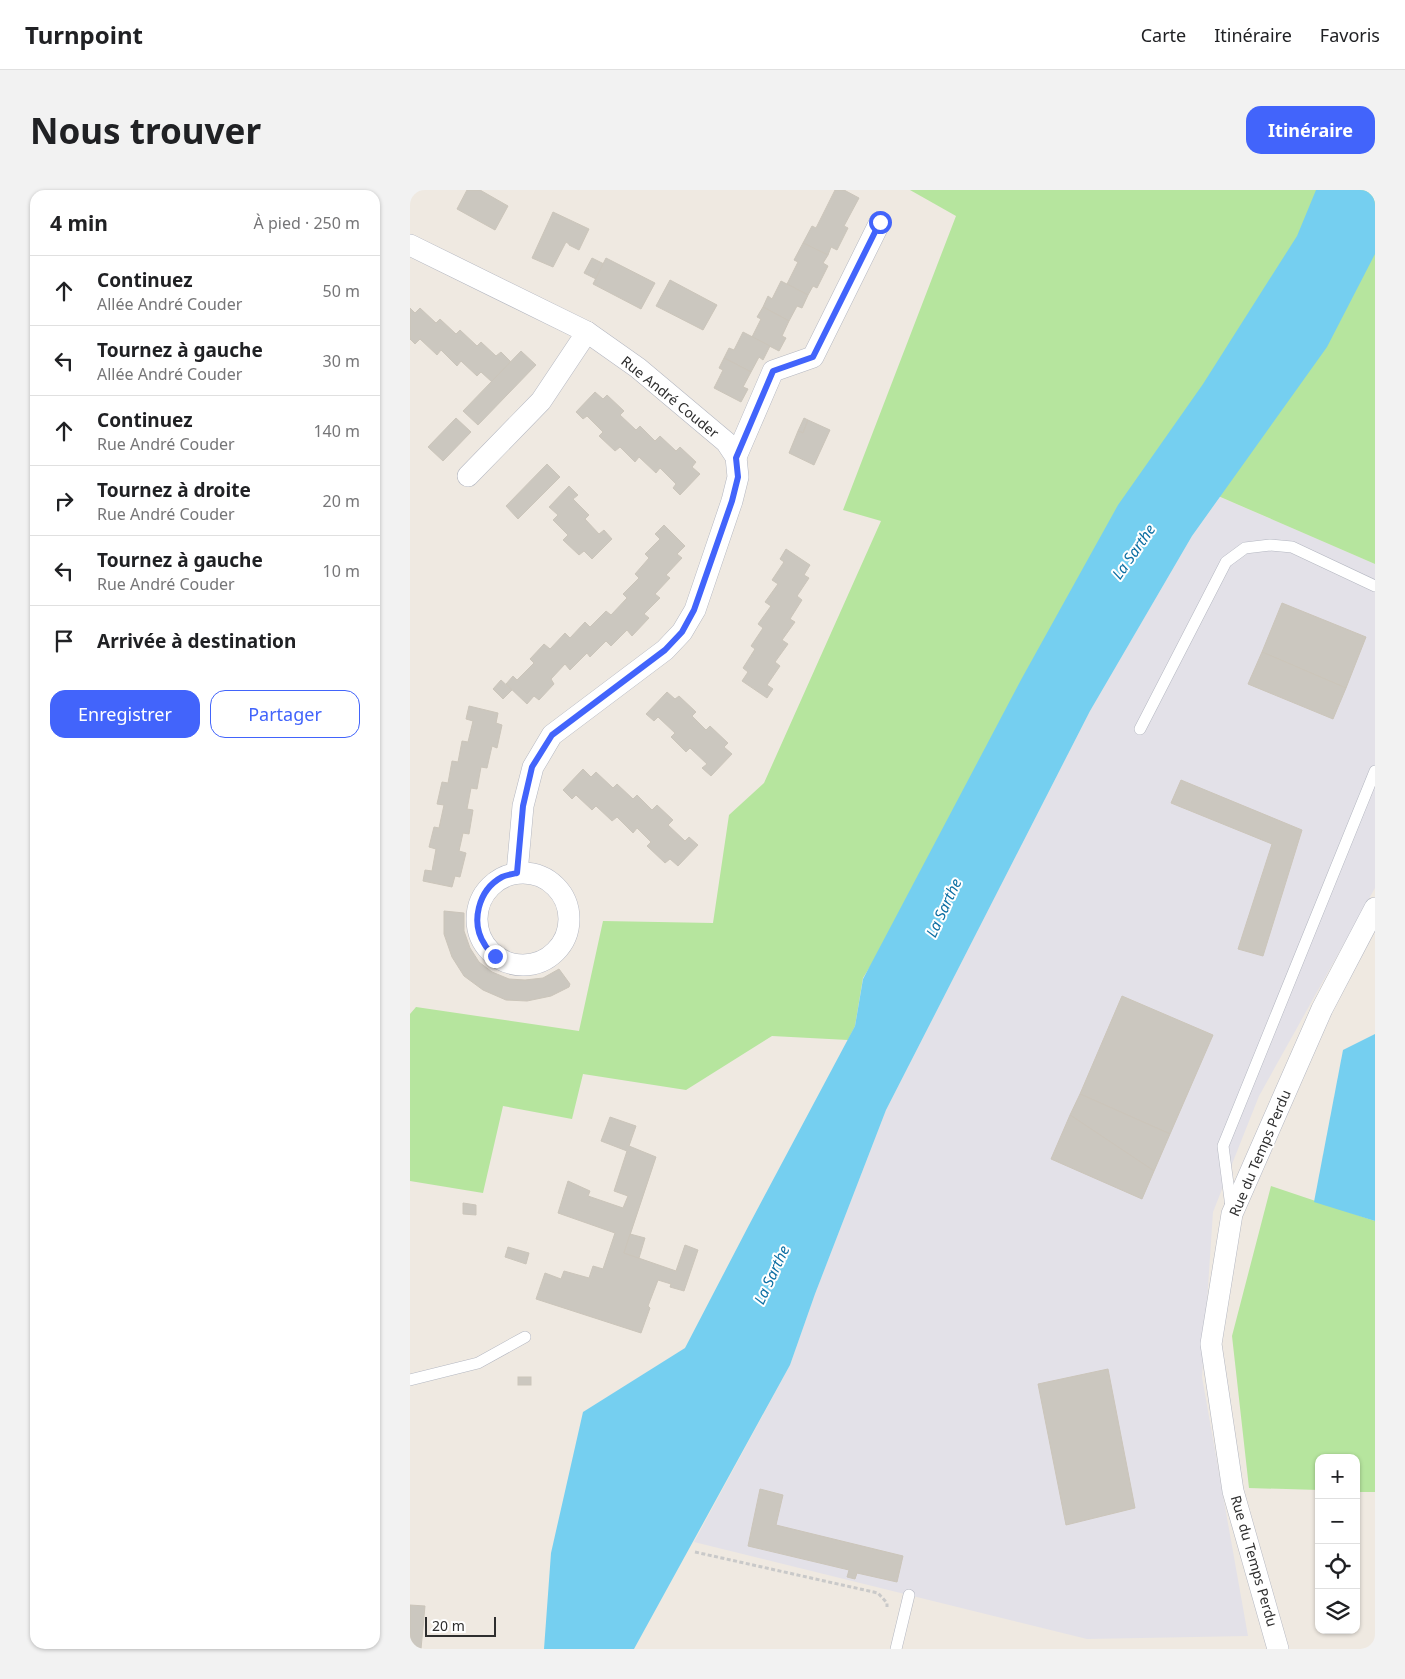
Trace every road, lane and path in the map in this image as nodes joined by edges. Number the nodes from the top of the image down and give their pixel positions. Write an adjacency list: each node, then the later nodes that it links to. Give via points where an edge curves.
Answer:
1 (880, 222): 4 (street, via 813,357 773,371)
2 (410, 244): 3 (street, Rue André Couder)
3 (587, 332): 4 (street, Rue André Couder, via 638,368 726,442); 5 (street, via 541,401)
4 (736, 458): 9 (street, via 738,477 732,501 694,610 682,632 665,650 552,735 532,767 523,806)
5 (468, 476)
6 (1375, 586): 7 (lane, via 1292,547 1245,548 1226,562)
7 (1140, 729)
8 (1375, 771): 11 (lane, via 1223,1146)
9 (517, 873): 9 (street, via 502,877 489,887 477,915 478,931 495,956 509,964 524,966 540,963 558,950 569,930 570,915 566,900 546,878 532,873)
10 (1375, 908): 11 (street, Rue du Temps Perdu, via 1322,1008)
11 (1232, 1214): 18 (street, Rue du Temps Perdu, via 1211,1344 1233,1491)
12 (525, 1337): 13 (lane, via 478,1364)
13 (410, 1380)
14 (695, 1552): 16 (path, via 878,1594 887,1603)
15 (909, 1595): 17 (lane)
16 (887, 1614)
17 (896, 1649)
18 (1278, 1649)

